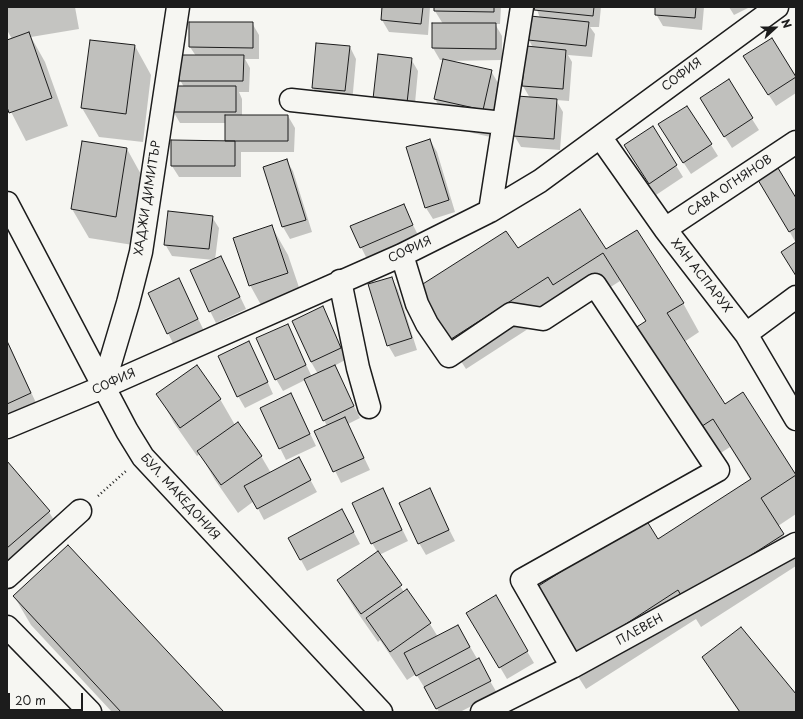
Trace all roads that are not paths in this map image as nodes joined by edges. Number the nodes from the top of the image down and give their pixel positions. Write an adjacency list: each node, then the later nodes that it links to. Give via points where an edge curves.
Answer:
1 (178, 7): 15 (street, ХАДЖИ ДИМИТЪР, via 140,252)
2 (522, 7): 5 (street)
3 (776, 7): 6 (street, СОФИЯ)
4 (290, 100): 5 (street)
5 (503, 123): 9 (street)
6 (601, 138): 9 (street, СОФИЯ, via 540,181); 10 (street, ХАН АСПАРУХ)
7 (796, 142): 10 (street, САВА ОГНЯНОВ)
8 (7, 203): 15 (street, БУЛ. МАКЕДОНИЯ)
9 (490, 211): 11 (street, СОФИЯ)
10 (665, 230): 14 (street, ХАН АСПАРУХ)
11 (402, 254): 12 (street, СОФИЯ); 23 (street, via 417,304 449,356 512,314 542,319 595,285 718,470 522,580)
12 (340, 281): 15 (street, СОФИЯ); 16 (street, via 358,368)
13 (796, 297): 14 (street)
14 (746, 334): 17 (street, ХАН АСПАРУХ)
15 (103, 387): 18 (street, СОФИЯ); 25 (street, БУЛ. МАКЕДОНИЯ, via 143,457)
16 (370, 407)
17 (796, 419)
18 (7, 427)
19 (80, 511): 21 (street)
20 (796, 544): 23 (street, ПЛЕВЕН)
21 (7, 577)
22 (7, 627): 24 (street)
23 (572, 667): 26 (street, ПЛЕВЕН)
24 (90, 712)
25 (381, 712)
26 (482, 712)

